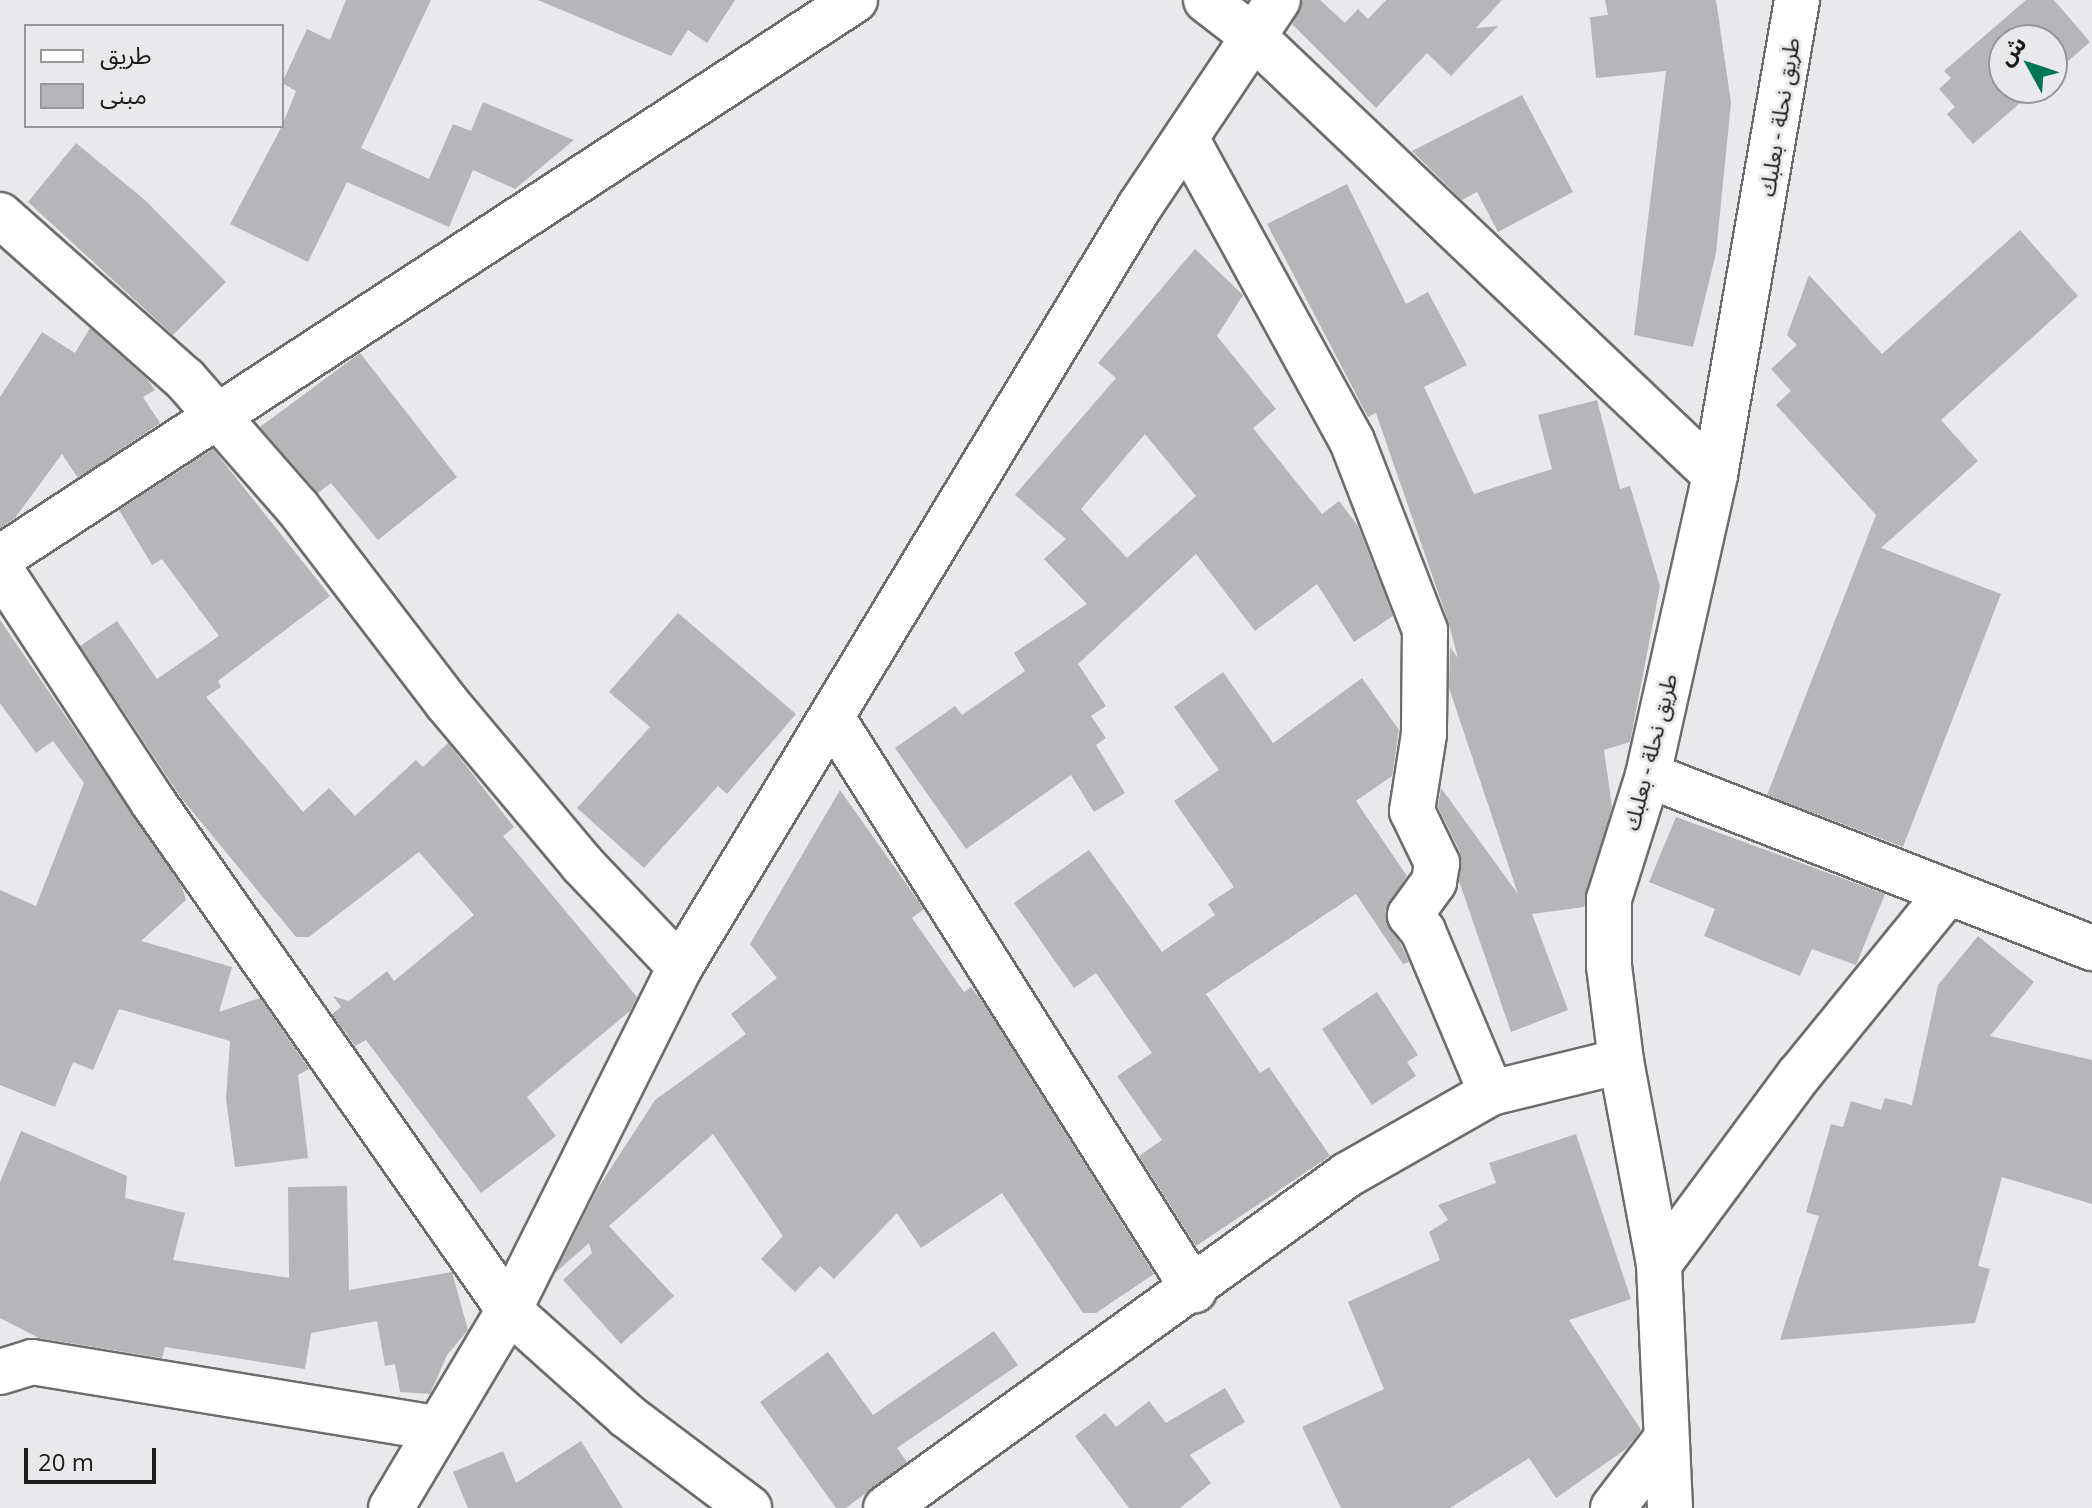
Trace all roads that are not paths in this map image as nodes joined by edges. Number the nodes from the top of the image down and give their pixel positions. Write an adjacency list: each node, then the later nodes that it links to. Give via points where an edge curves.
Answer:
1 (855, 0): 8 (street)
2 (1206, 0): 5 (street)
3 (1278, 0): 5 (street)
4 (1797, 0): 9 (street, طريق نحلة - بعلبك)
5 (1255, 38): 6 (street); 9 (street)
6 (1186, 138): 12 (street, via 913,576); 18 (street, via 1352,441 1425,630 1424,734 1412,811 1437,863 1434,882 1410,915 1423,931)
7 (0, 215): 8 (street)
8 (217, 415): 10 (street); 16 (street, via 582,864)
9 (1715, 475): 13 (street, طريق نحلة - بعلبك)
10 (0, 558)
11 (0, 569): 21 (street, via 153,802)
12 (833, 719): 16 (street); 20 (street)
13 (1648, 775): 14 (street); 17 (street, طريق نحلة - بعلبك, via 1609,899 1609,966)
14 (1946, 895): 15 (street); 19 (street, via 1799,1075)
15 (2092, 948)
16 (680, 967): 21 (street)
17 (1621, 1061): 18 (street); 19 (street, طريق نحلة - بعلبك)
18 (1491, 1093): 20 (street, via 1347,1175)
19 (1659, 1264): 24 (street, طريق نحلة - بعلبك)
20 (1194, 1290): 27 (street, via 1025,1402)
21 (509, 1310): 23 (street); 26 (street, via 627,1416)
22 (0, 1372): 23 (street, via 32,1362)
23 (437, 1428): 25 (street)
24 (1666, 1439): 28 (street); 29 (street, طريق نحلة - بعلبك)
25 (391, 1508)
26 (749, 1508)
27 (886, 1508)
28 (1613, 1508)
29 (1670, 1508)

